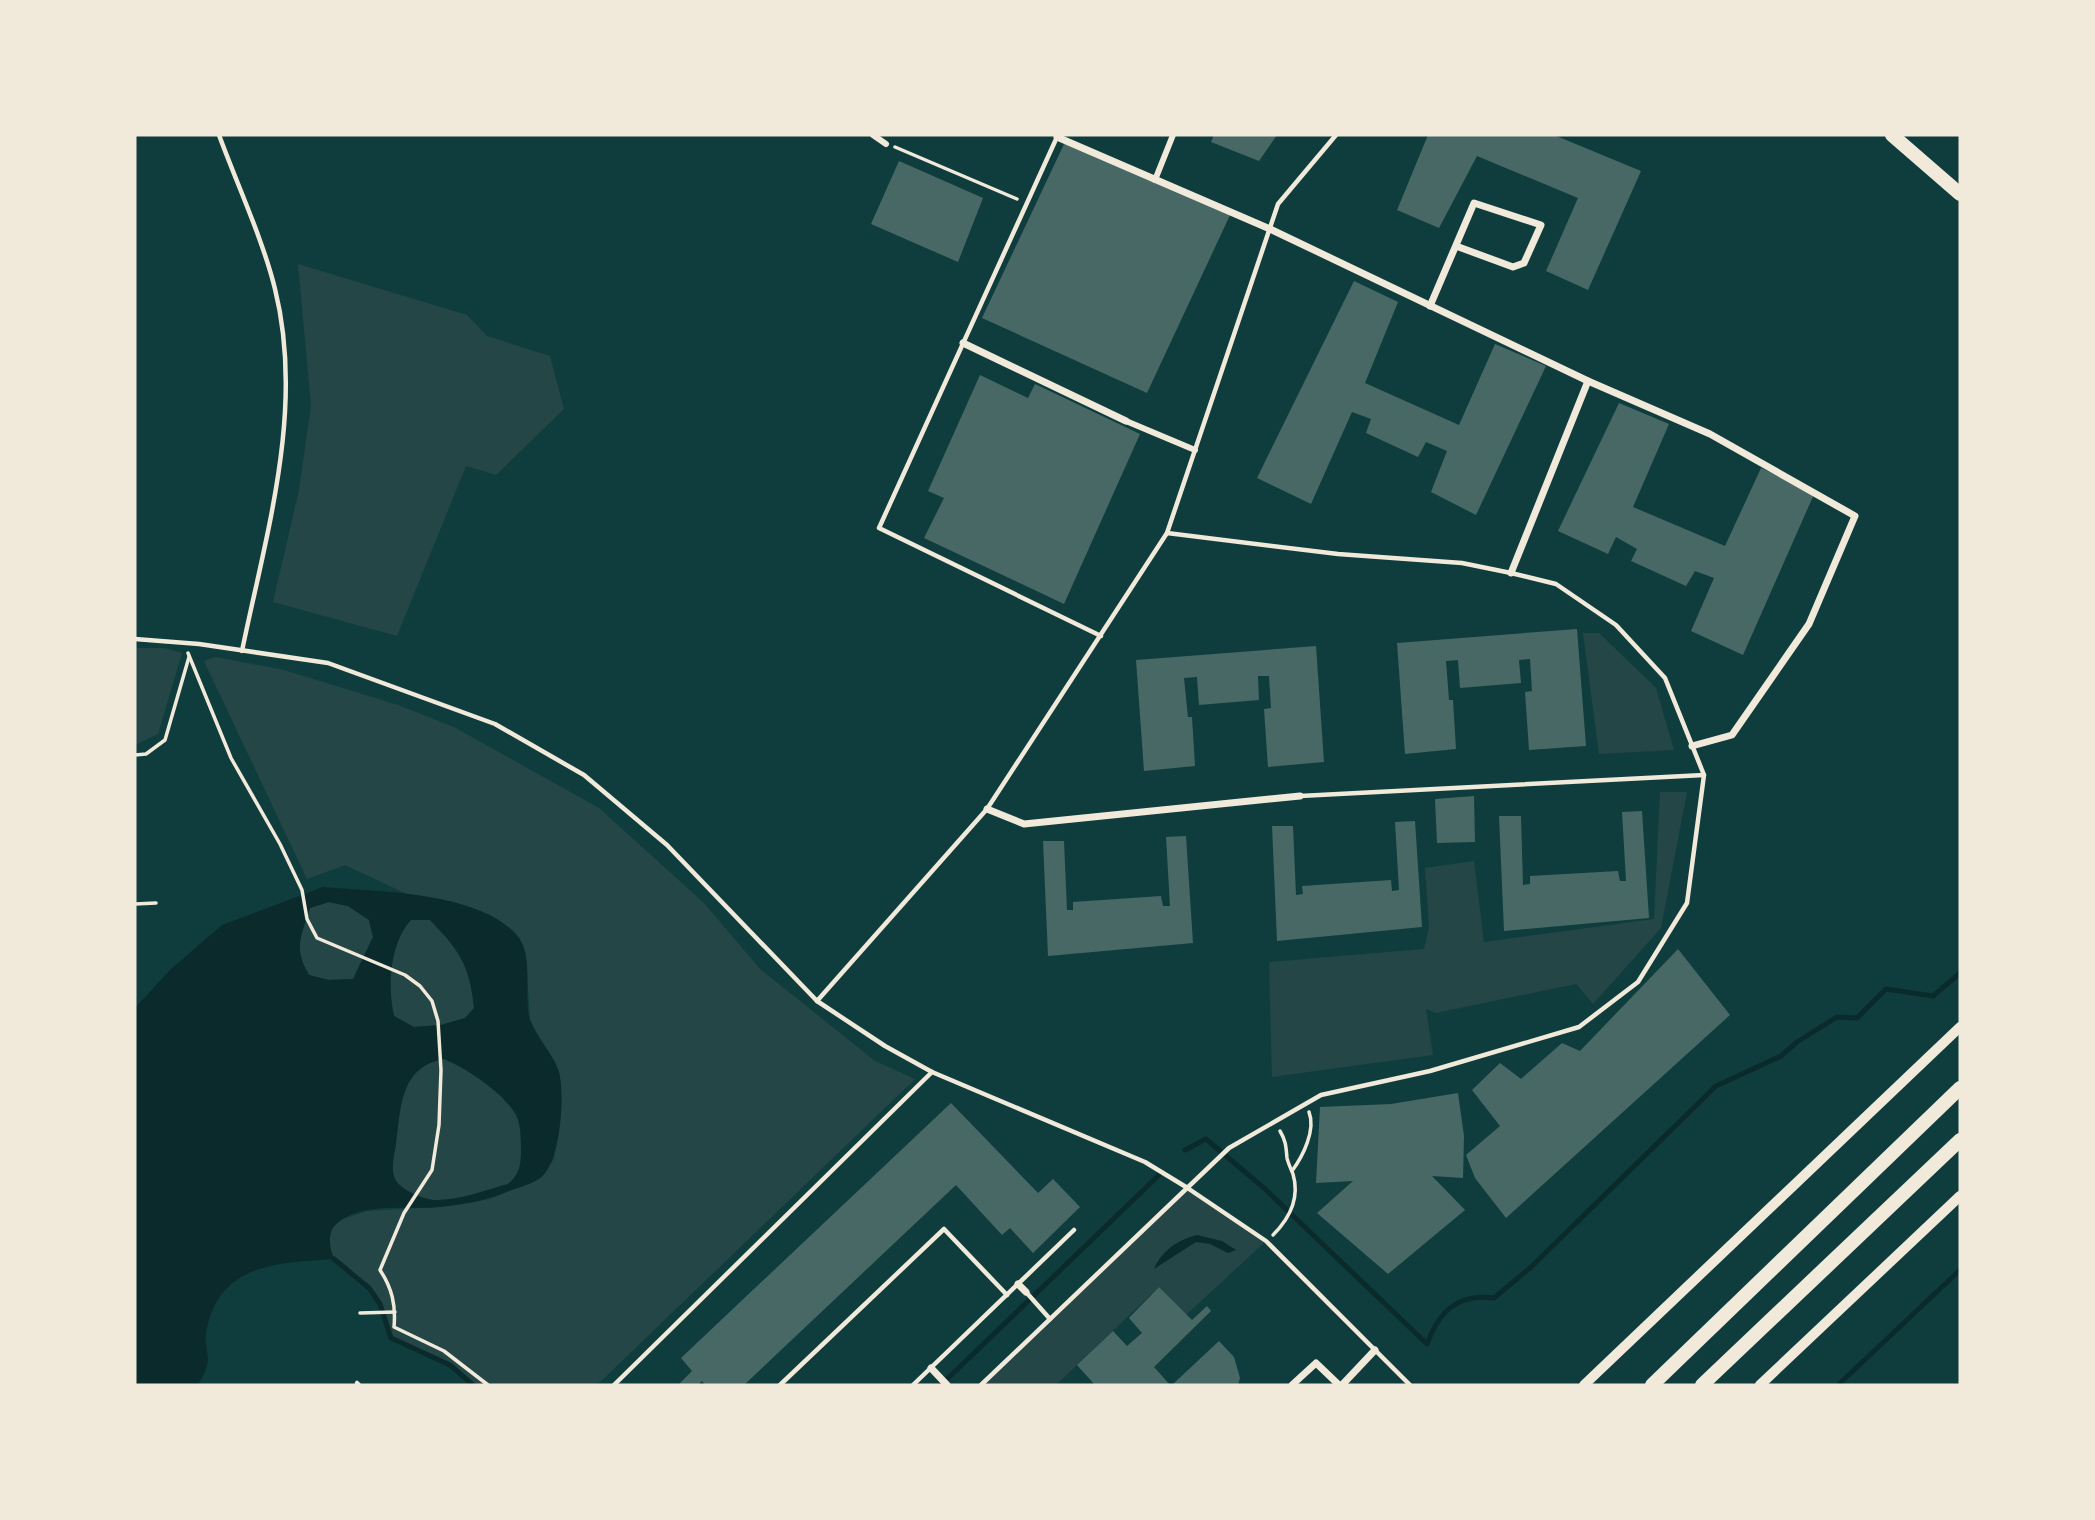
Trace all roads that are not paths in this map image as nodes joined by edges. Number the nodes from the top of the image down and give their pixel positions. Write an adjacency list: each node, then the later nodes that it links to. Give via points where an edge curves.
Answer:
1 (219, 135): 21 (lane, via 275,290 287,384 279,470)
2 (873, 135): 7 (street)
3 (1173, 135): 8 (street)
4 (1336, 135): 10 (lane, via 1278,204)
5 (1892, 135): 9 (highway)
6 (1058, 136): 8 (street); 13 (lane)
7 (886, 144)
8 (1155, 180): 10 (street)
9 (1960, 194)
10 (1270, 229): 12 (street); 16 (lane)
11 (1456, 246): 11 (street, via 1474,202 1541,225 1524,263 1513,267); 12 (street)
12 (1430, 306): 14 (street)
13 (963, 343): 15 (street); 19 (lane, via 879,528)
14 (1588, 381): 18 (street); 22 (street, via 1710,434 1855,516 1809,624 1732,734)
15 (1126, 421): 16 (street)
16 (1195, 450): 17 (lane)
17 (1167, 533): 18 (lane, via 1338,554 1462,563); 19 (lane)
18 (1511, 573): 22 (lane, via 1556,584 1616,625 1665,678)
19 (1101, 636): 25 (lane)
20 (135, 639): 21 (lane)
21 (243, 651): 26 (lane, via 328,663 413,692 495,724 584,775 667,845)
22 (1692, 746): 23 (lane)
23 (1704, 775): 24 (lane); 31 (lane, via 1687,903 1638,982 1579,1027 1430,1071 1321,1095 1229,1148)
24 (1300, 796): 25 (street, via 1024,824)
25 (987, 809): 26 (lane)
26 (817, 1001): 28 (lane)
27 (1960, 1027): 48 (street)
28 (932, 1072): 31 (lane, via 1146,1162); 40 (lane)
29 (1960, 1088): 49 (highway)
30 (1960, 1140): 50 (highway)
31 (1186, 1187): 37 (lane); 38 (lane, via 1266,1241)
32 (1960, 1196): 51 (street)
33 (1074, 1230): 34 (lane)
34 (1018, 1284): 35 (street); 36 (lane)
35 (1026, 1292): 37 (lane)
36 (1007, 1295): 39 (lane); 41 (lane, via 944,1229)
37 (1051, 1319): 44 (lane)
38 (1375, 1350): 46 (street); 47 (lane)
39 (931, 1368): 42 (lane); 43 (street)
40 (615, 1385)
41 (780, 1385)
42 (912, 1385)
43 (947, 1385)
44 (982, 1385)
45 (1292, 1385): 46 (street, via 1316,1363)
46 (1340, 1385)
47 (1410, 1385)
48 (1584, 1385)
49 (1652, 1385)
50 (1702, 1385)
51 (1760, 1385)

